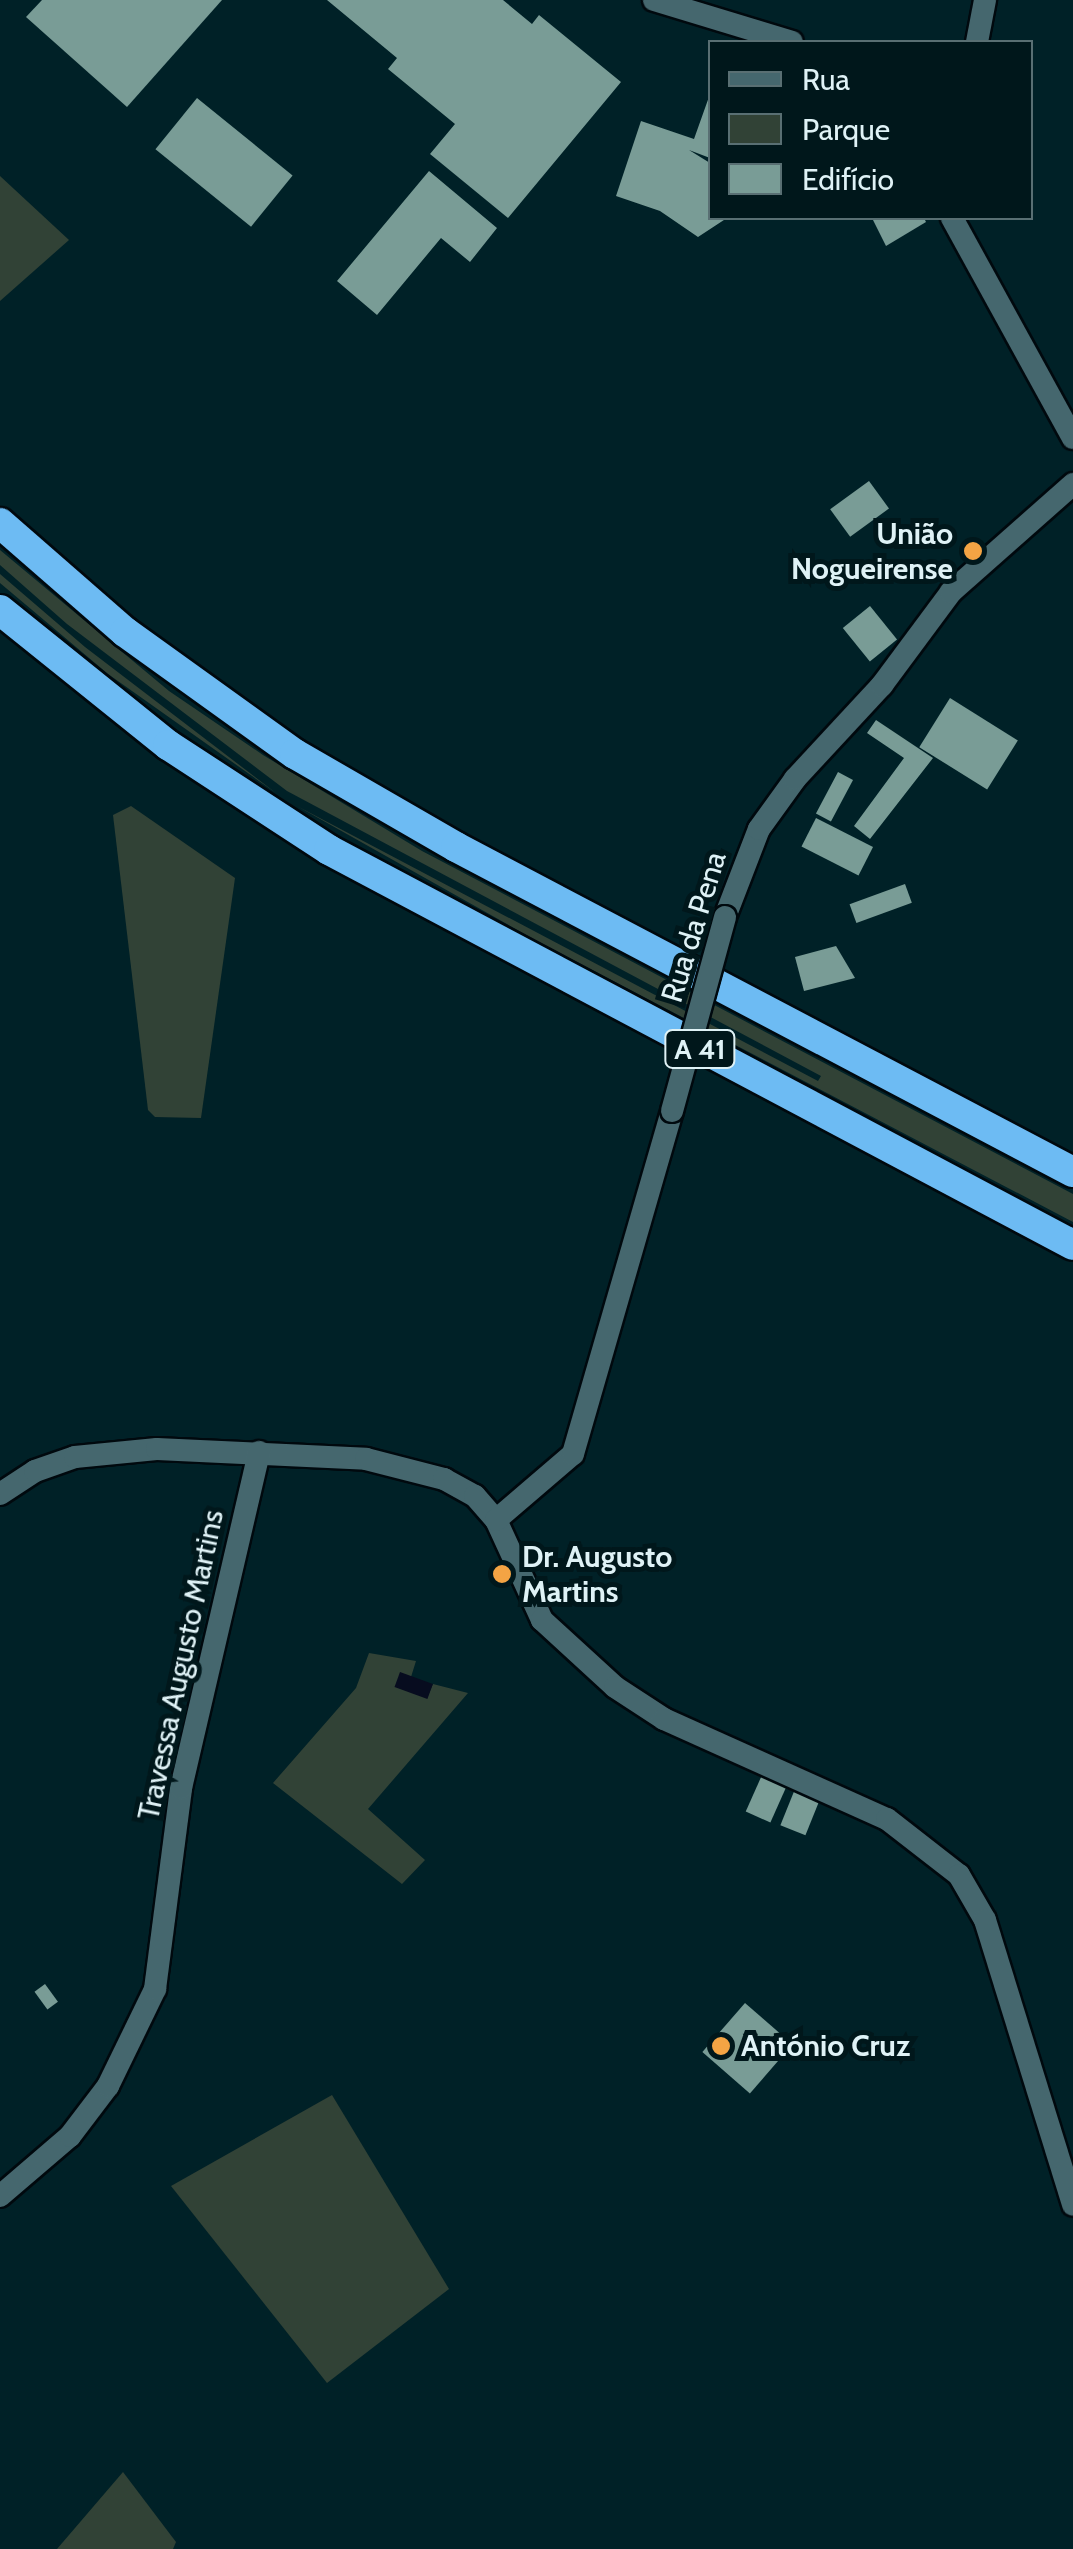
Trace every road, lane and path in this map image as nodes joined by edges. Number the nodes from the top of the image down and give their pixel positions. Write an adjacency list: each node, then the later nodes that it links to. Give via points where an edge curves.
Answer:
1 (654, 0): 3 (street)
2 (985, 0): 4 (street)
3 (785, 40)
4 (977, 40)
5 (953, 220): 6 (street)
6 (1073, 438)
7 (1073, 484): 14 (street, Rua da Pena, bridge, via 950,592 760,829 725,917 572,1454 552,1478)
8 (0, 524): 10 (highway, A 41, via 180,674 358,792)
9 (0, 610): 11 (highway, A 41, via 168,745 329,850)
10 (1073, 1172)
11 (1073, 1244)
12 (259, 1452): 13 (street, via 108,1451 35,1471); 14 (street, via 313,1451 415,1470 475,1496); 15 (street, Travessa Augusto Martins, via 181,1788 155,1989 108,2086 70,2136)
13 (0, 1494)
14 (496, 1520): 16 (street, via 542,1620 615,1687 664,1719 887,1819 959,1875 985,1920)
15 (0, 2196)
16 (1073, 2205)

